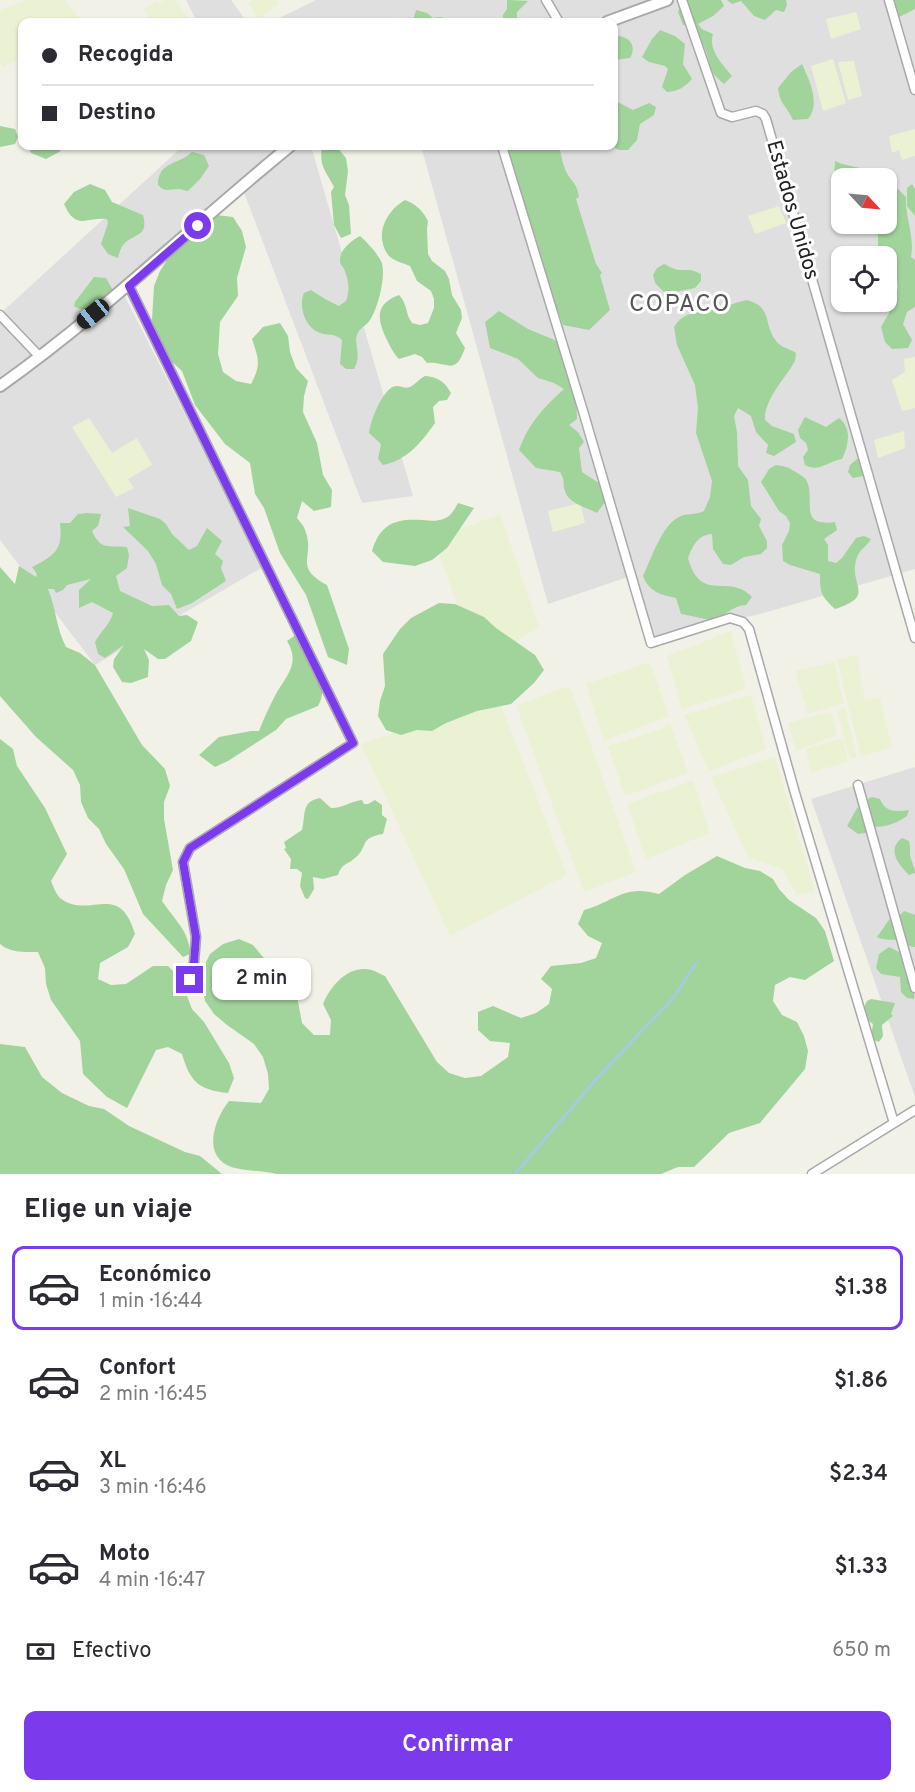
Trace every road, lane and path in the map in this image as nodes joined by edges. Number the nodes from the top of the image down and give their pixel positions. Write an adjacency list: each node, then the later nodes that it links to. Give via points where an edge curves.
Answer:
1 (546, 0): 5 (street)
2 (667, 0): 6 (street)
3 (682, 0): 14 (street, Estados Unidos, via 721,113 732,117 756,111 766,119)
4 (889, 0): 7 (street)
5 (557, 18)
6 (618, 18)
7 (915, 90)
8 (285, 150): 10 (street)
9 (503, 150): 19 (street, via 651,643 730,618 743,622 749,629)
10 (129, 286): 12 (street); 16 (street, via 353,743 190,848 183,862 196,937)
11 (0, 315): 12 (street)
12 (40, 357): 13 (street)
13 (0, 386)
14 (915, 638)
15 (858, 785): 17 (street)
16 (190, 980)
17 (915, 988)
18 (915, 1110): 19 (street)
19 (894, 1123): 20 (street)
20 (812, 1174)

